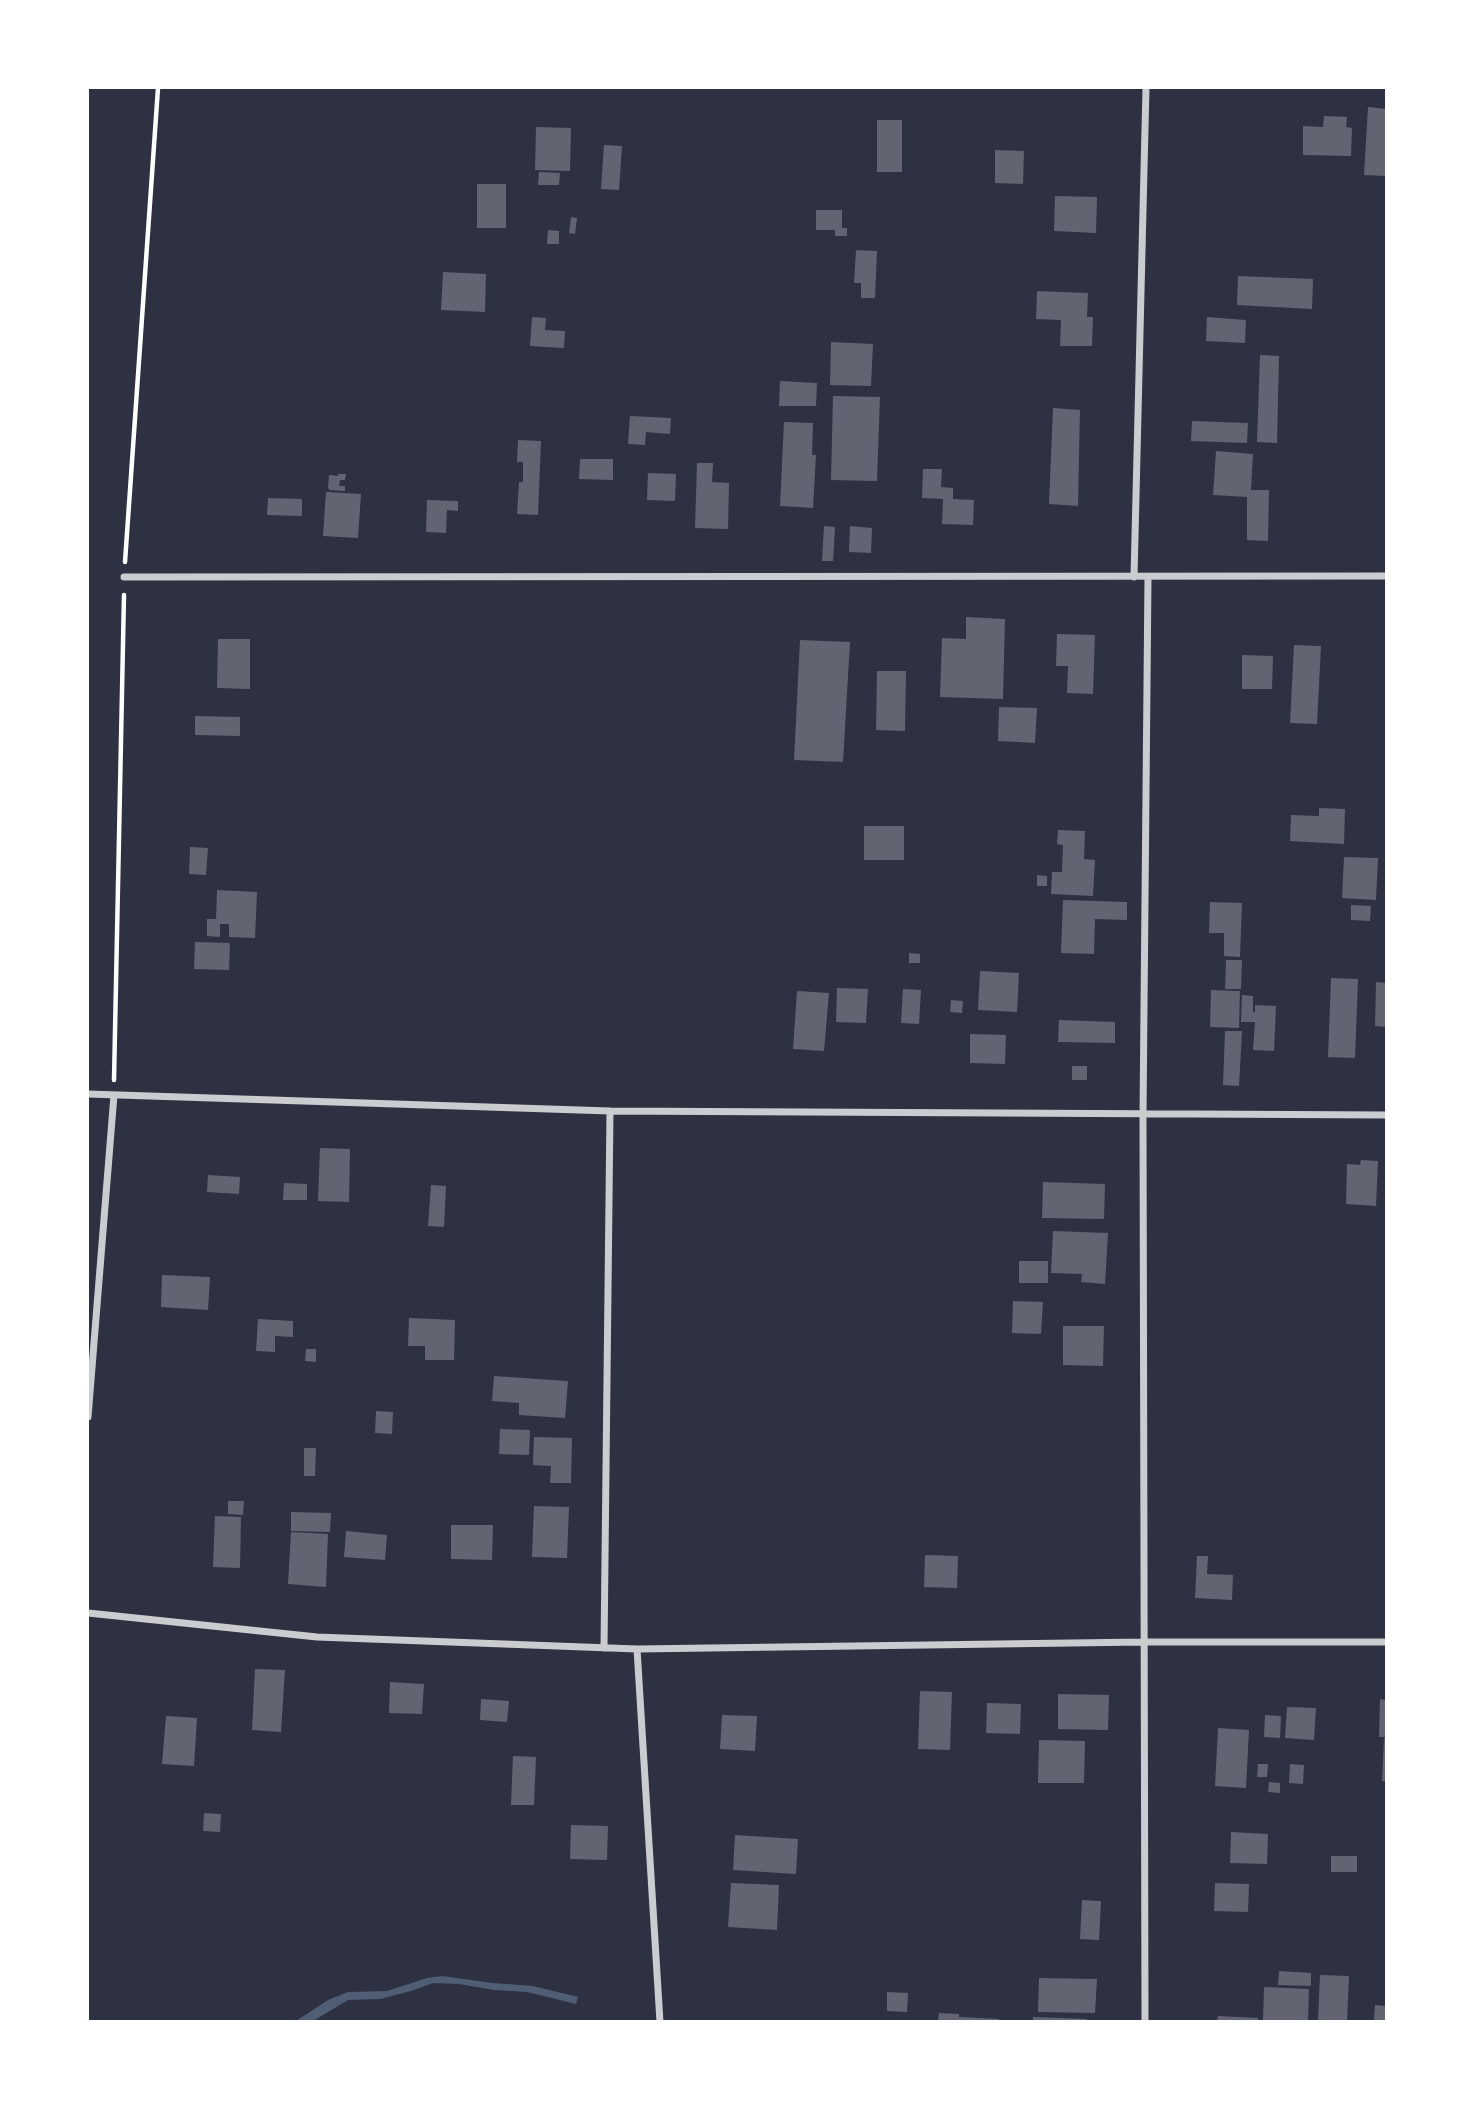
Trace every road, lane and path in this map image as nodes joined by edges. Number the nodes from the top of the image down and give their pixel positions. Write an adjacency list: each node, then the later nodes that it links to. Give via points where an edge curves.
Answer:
1 (1146, 88): 4 (street)
2 (1387, 576): 5 (street)
3 (124, 577): 4 (street)
4 (1134, 577): 5 (street)
5 (1148, 577): 9 (street)
6 (88, 1094): 7 (street)
7 (114, 1095): 8 (street); 11 (street)
8 (610, 1111): 9 (street); 15 (street)
9 (1143, 1115): 10 (street); 13 (street)
10 (1387, 1115)
11 (88, 1417)
12 (88, 1613): 15 (street, via 317,1637)
13 (1143, 1642): 14 (street); 16 (street); 18 (street)
14 (1387, 1642)
15 (604, 1648): 16 (street)
16 (638, 1649): 17 (street)
17 (660, 2021)
18 (1145, 2021)

